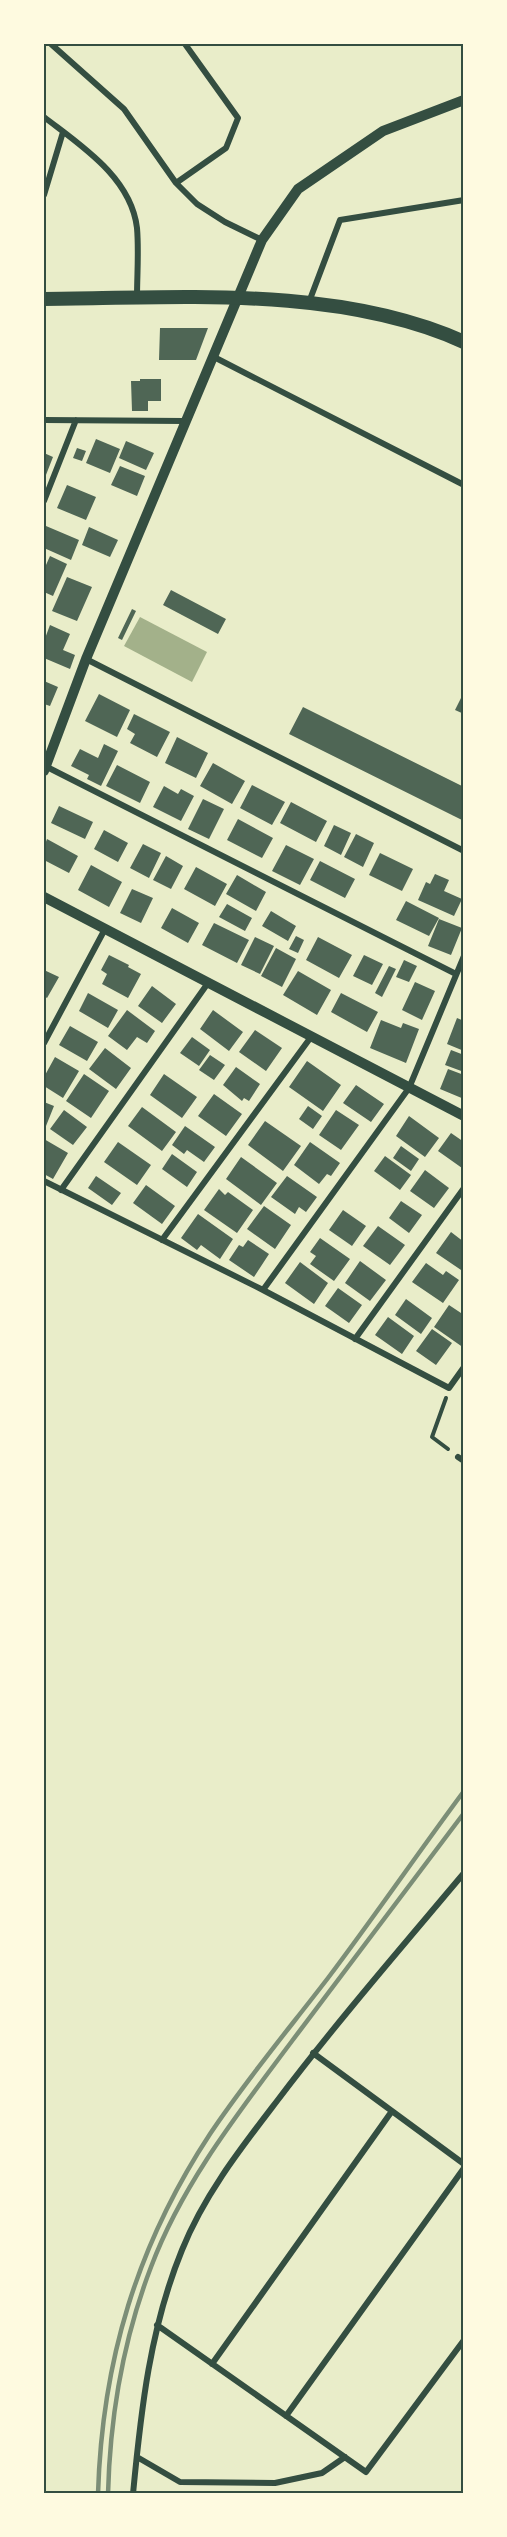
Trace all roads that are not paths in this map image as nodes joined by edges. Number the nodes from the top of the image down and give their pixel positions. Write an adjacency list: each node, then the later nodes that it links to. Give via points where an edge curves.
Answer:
1 (51, 44): 6 (street, via 124,109)
2 (185, 44): 6 (street, via 238,118 226,148)
3 (464, 100): 9 (street, via 383,131 298,189)
4 (44, 117): 5 (street)
5 (63, 132): 7 (street); 10 (street, via 93,155 124,190 137,226)
6 (176, 183): 9 (street, via 197,204)
7 (44, 195)
8 (464, 200): 13 (street, via 340,220)
9 (262, 240): 11 (street)
10 (137, 298): 11 (main road); 12 (main road)
11 (236, 298): 13 (main road); 15 (street)
12 (44, 299)
13 (308, 303): 14 (main road, via 375,313)
14 (464, 342)
15 (212, 356): 18 (street); 19 (street)
16 (44, 420): 17 (street)
17 (76, 420): 18 (street); 20 (street)
18 (184, 421): 21 (street)
19 (464, 485)
20 (44, 501)
21 (86, 658): 22 (street); 23 (street)
22 (44, 769): 27 (street)
23 (464, 850)
24 (44, 897): 25 (street)
25 (105, 929): 28 (street); 30 (street)
26 (464, 956): 27 (street)
27 (456, 974): 31 (street)
28 (208, 984): 29 (street); 35 (street)
29 (311, 1037): 31 (street); 36 (street)
30 (44, 1043)
31 (409, 1088): 32 (street); 37 (street)
32 (464, 1116)
33 (44, 1181): 35 (street)
34 (464, 1188): 38 (street)
35 (62, 1190): 36 (street)
36 (162, 1240): 37 (street)
37 (263, 1290): 38 (street)
38 (355, 1339): 39 (street, via 449,1388)
39 (464, 1367)
40 (464, 1873): 41 (street)
41 (313, 2053): 42 (street); 44 (street, via 223,2172 182,2249)
42 (392, 2111): 43 (street); 46 (street)
43 (464, 2166): 47 (street)
44 (157, 2325): 46 (street); 48 (street)
45 (464, 2340): 49 (street, via 366,2472)
46 (212, 2364): 47 (street)
47 (286, 2416): 49 (street)
48 (136, 2457): 49 (street, via 180,2482 274,2483 322,2472); 50 (street)
49 (345, 2457)
50 (133, 2493)

